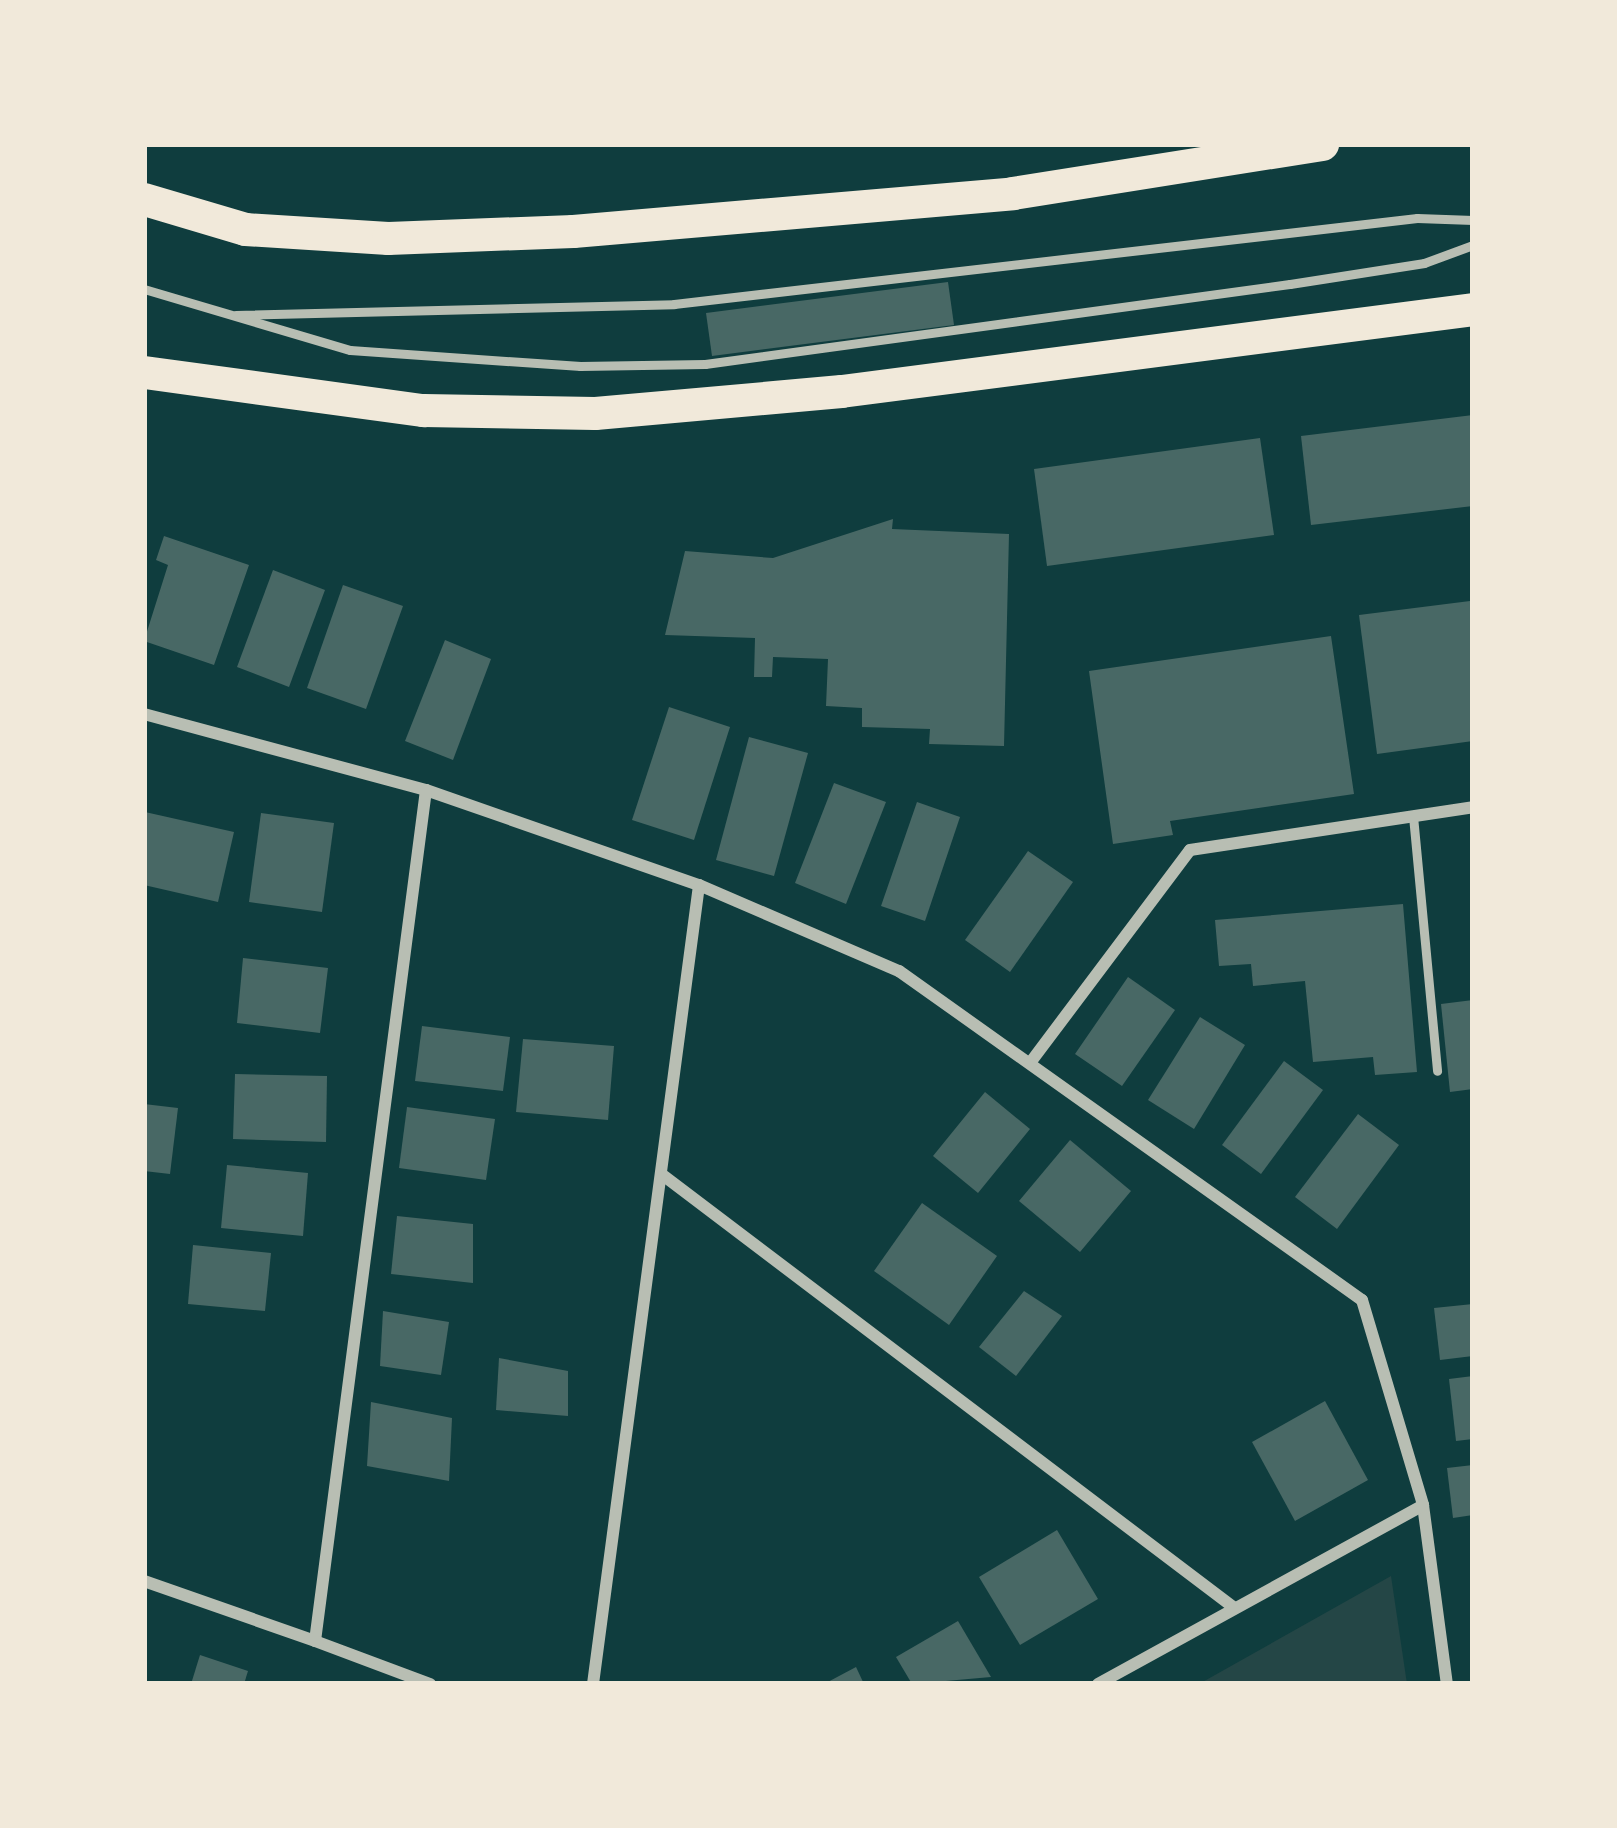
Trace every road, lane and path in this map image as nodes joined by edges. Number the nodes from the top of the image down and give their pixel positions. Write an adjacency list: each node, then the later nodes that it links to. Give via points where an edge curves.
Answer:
1 (1322, 144): 2 (highway, via 1012,193 573,231 388,238 245,229)
2 (144, 199)
3 (1473, 220): 7 (lane, via 1417,218 1196,241 674,304)
4 (1473, 245): 7 (lane, via 1424,263 1335,278 705,364 580,366 350,350)
5 (144, 289): 7 (lane)
6 (1473, 309): 8 (highway, via 842,391 595,413 423,410)
7 (225, 316)
8 (144, 372)
9 (144, 714): 10 (street)
10 (426, 790): 13 (street); 20 (street)
11 (1473, 807): 12 (street)
12 (1412, 816): 14 (street, via 1190,850); 15 (lane)
13 (699, 885): 14 (street, via 899,971); 16 (street)
14 (1030, 1063): 17 (street, via 1362,1300)
15 (1437, 1071)
16 (664, 1177): 19 (street); 22 (street)
17 (1423, 1505): 19 (street); 24 (street)
18 (144, 1581): 20 (street)
19 (1233, 1607): 23 (street)
20 (315, 1641): 21 (street)
21 (430, 1684)
22 (593, 1684)
23 (1098, 1684)
24 (1447, 1684)

